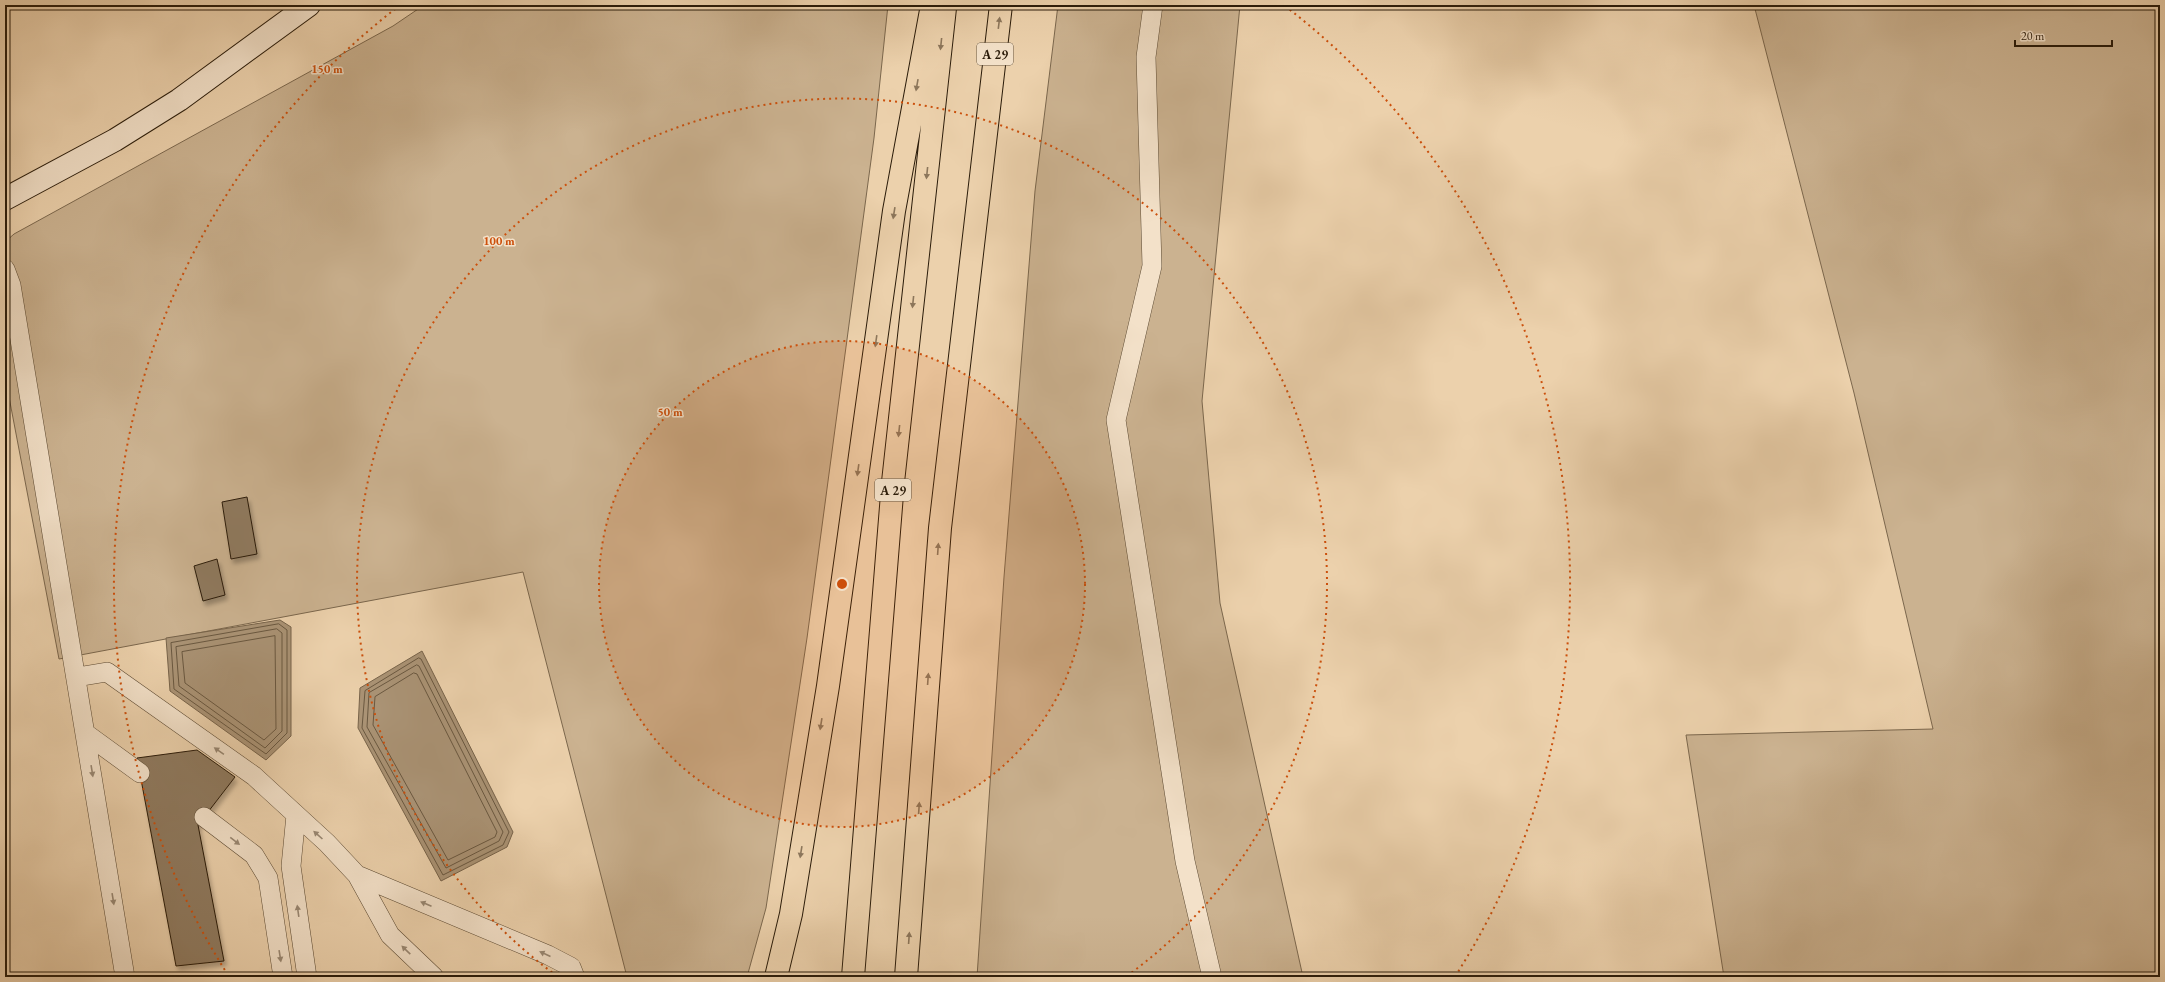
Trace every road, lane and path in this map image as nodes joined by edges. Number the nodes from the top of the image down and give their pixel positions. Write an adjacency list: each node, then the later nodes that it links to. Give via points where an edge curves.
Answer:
1 (309, 5): 6 (main road, via 179,100 115,140)
2 (932, 5): 19 (highway, one-way to 19, via 894,211 828,686 792,906)
3 (945, 5): 20 (highway, A 29, one-way to 20, via 893,482)
4 (1001, 5): 21 (highway, A 29, one-way to 4, via 940,528)
5 (1153, 5): 22 (lane, via 1146,57 1152,266 1116,420 1185,861)
6 (5, 199)
7 (5, 269): 8 (lane, via 11,285)
8 (77, 677): 9 (lane); 11 (lane, one-way to 8, via 254,776 107,672)
9 (85, 733): 10 (lane); 14 (lane, one-way to 14)
10 (140, 773)
11 (296, 815): 13 (lane, one-way to 11); 16 (lane, one-way to 11, via 291,866)
12 (204, 817): 15 (lane, one-way to 15, via 254,855 268,878)
13 (357, 875): 17 (lane, one-way to 13, via 390,935); 18 (lane, one-way to 13, via 570,967 548,955)
14 (125, 977)
15 (283, 977)
16 (308, 977)
17 (434, 977)
18 (575, 977)
19 (776, 977)
20 (854, 977)
21 (906, 977)
22 (1212, 977)

